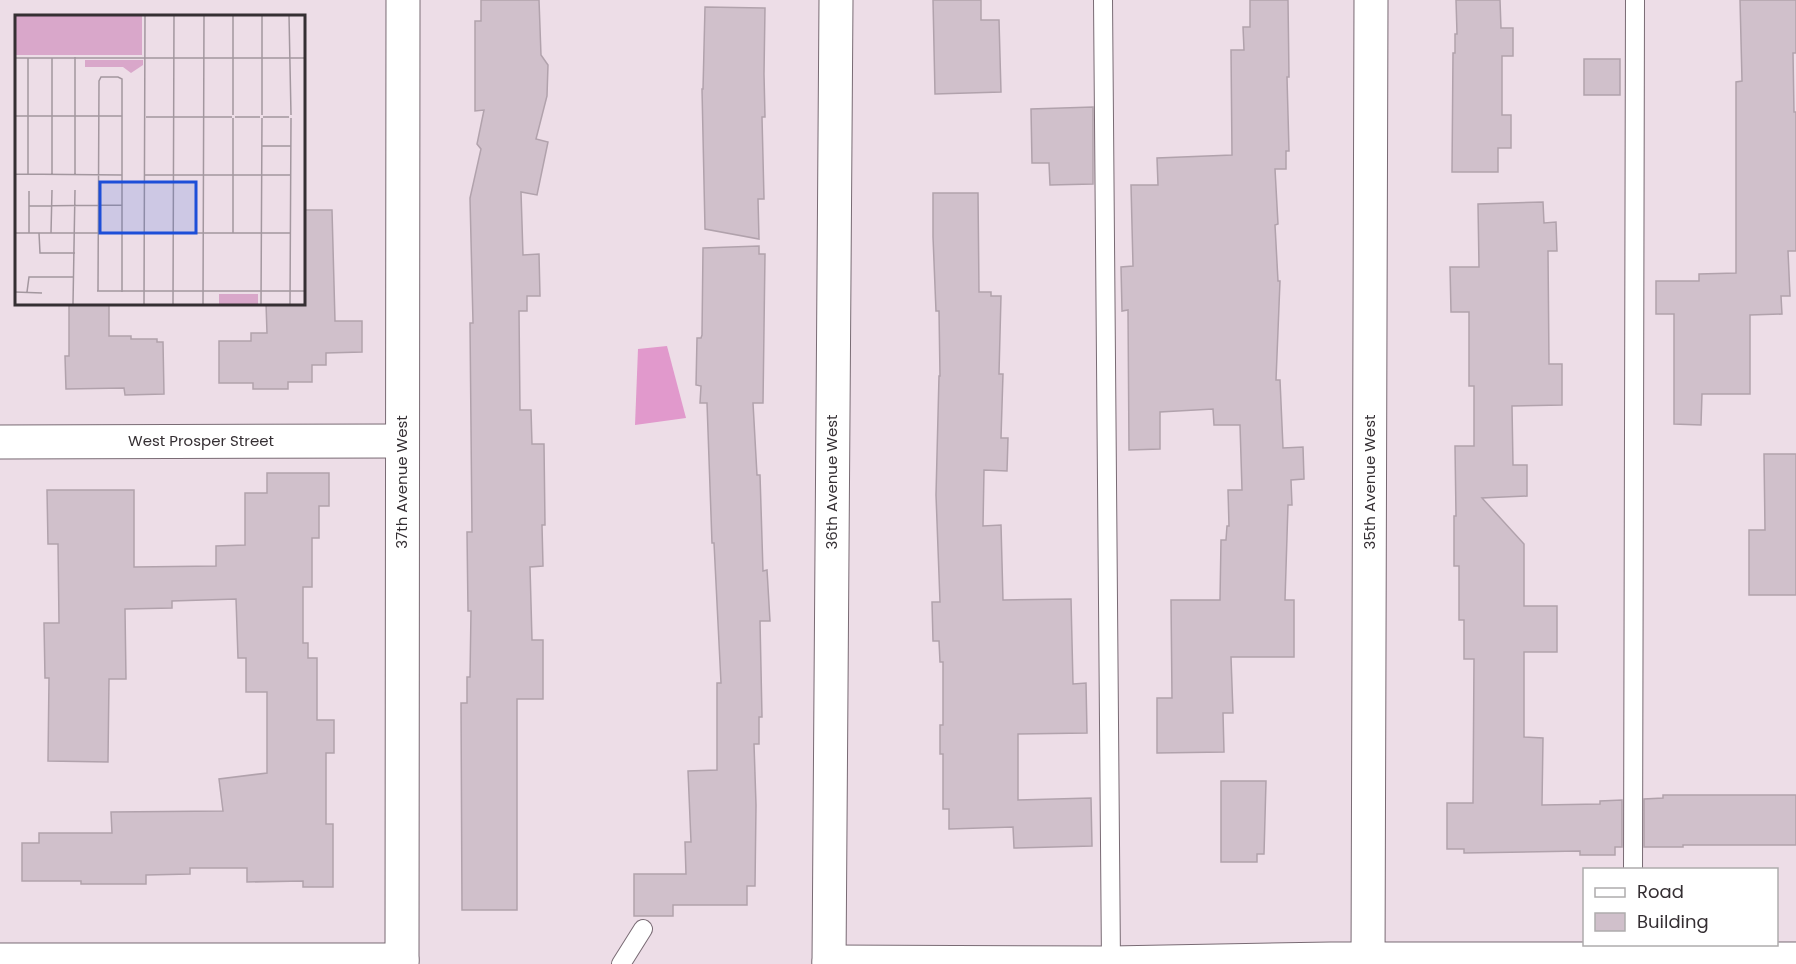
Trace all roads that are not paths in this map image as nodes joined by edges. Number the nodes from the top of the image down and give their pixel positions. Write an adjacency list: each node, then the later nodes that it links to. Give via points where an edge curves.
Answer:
1 (403, 0): 6 (street, 37th Avenue West)
2 (836, 0): 15 (street, 36th Avenue West)
3 (1103, 0): 16 (lane)
4 (1371, 0): 14 (street, 35th Avenue West)
5 (1635, 0): 8 (lane)
6 (402, 441): 7 (street, West Prosper Street); 13 (street, 37th Avenue West)
7 (0, 442)
8 (1633, 868)
9 (643, 929): 17 (lane)
10 (1632, 956): 11 (street); 14 (street)
11 (1796, 959)
12 (0, 960): 13 (street)
13 (402, 962)
14 (1368, 962): 16 (street)
15 (829, 963): 16 (street)
16 (1112, 963)
17 (621, 964)

